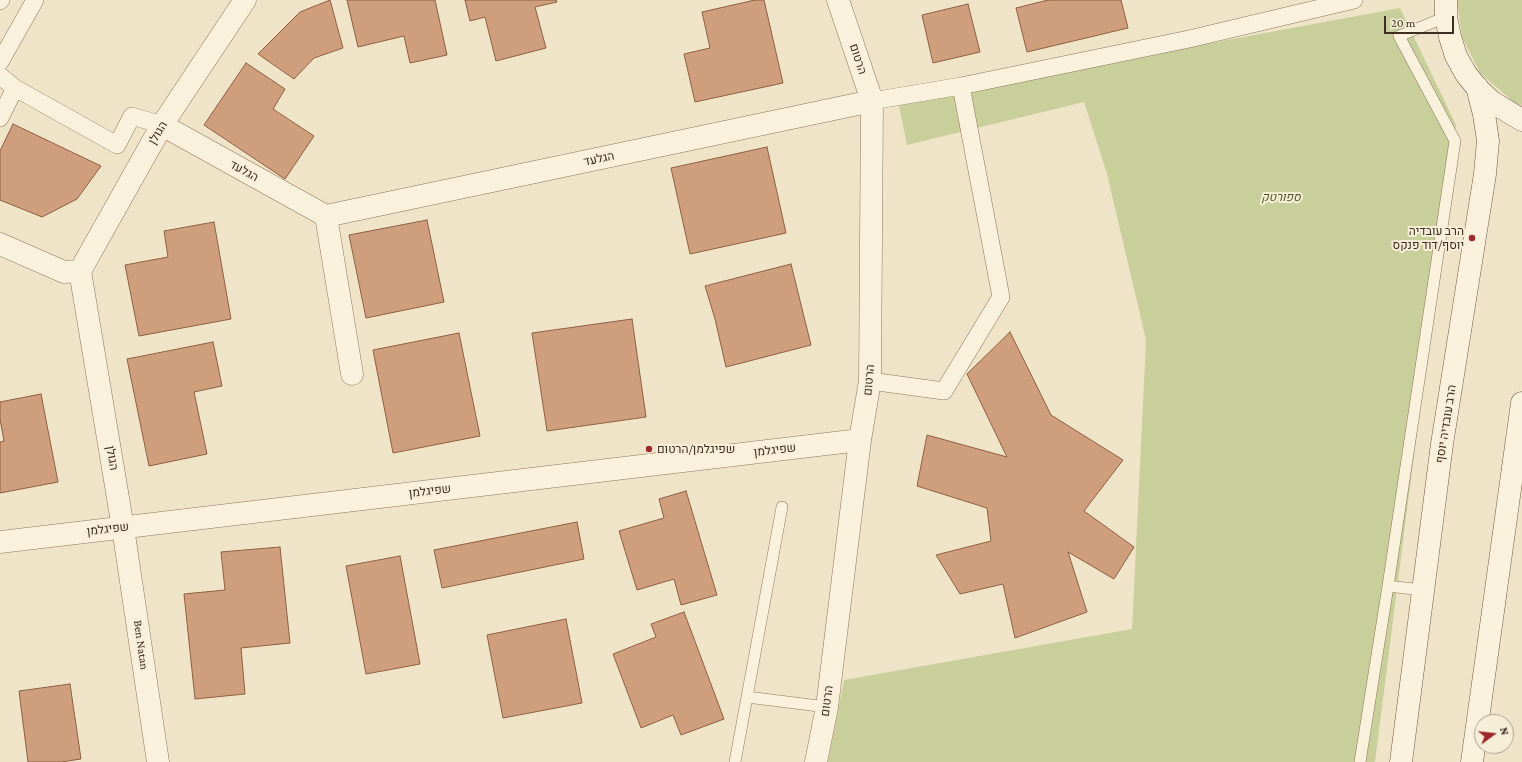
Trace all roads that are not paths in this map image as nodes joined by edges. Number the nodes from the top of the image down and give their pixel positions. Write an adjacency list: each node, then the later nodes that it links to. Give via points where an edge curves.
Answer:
1 (35, 0): 6 (street)
2 (245, 0): 14 (street, הגולן)
3 (838, 0): 11 (street, הרטום)
4 (1354, 0): 8 (street, via 1189,40)
5 (1446, 8): 9 (street, via 1456,56); 26 (lane, via 1399,36 1455,141)
6 (0, 62)
7 (0, 76): 10 (street)
8 (960, 86): 11 (street); 19 (street, via 1001,297 944,391)
9 (1477, 87): 13 (street, via 1492,102); 27 (street, הרב עובדיה יוסף, via 1488,141 1485,174 1442,444)
10 (15, 88): 12 (street); 14 (street, via 117,145 132,116)
11 (872, 101): 15 (street, הגלעד); 19 (street, הרטום)
12 (0, 118)
13 (1522, 120)
14 (162, 125): 15 (street, הגלעד); 17 (street, הגולן)
15 (326, 216): 18 (street)
16 (0, 244): 17 (street, via 64,272)
17 (80, 271): 24 (street, הגולן)
18 (352, 374)
19 (870, 381): 21 (street, הרטום)
20 (1522, 403): 22 (street)
21 (860, 440): 24 (street, שפיגלמן); 29 (street, הרטום)
22 (1518, 458): 35 (street)
23 (782, 507): 28 (lane)
24 (123, 528): 25 (street, שפיגלמן); 30 (street, Ben Natan)
25 (0, 542)
26 (1388, 586): 27 (lane); 33 (lane)
27 (1422, 590): 34 (street, הרב עובדיה יוסף)
28 (747, 697): 29 (lane); 31 (lane)
29 (827, 707): 32 (street, הרטום)
30 (158, 762)
31 (735, 762)
32 (816, 762)
33 (1360, 762)
34 (1401, 762)
35 (1472, 762)

